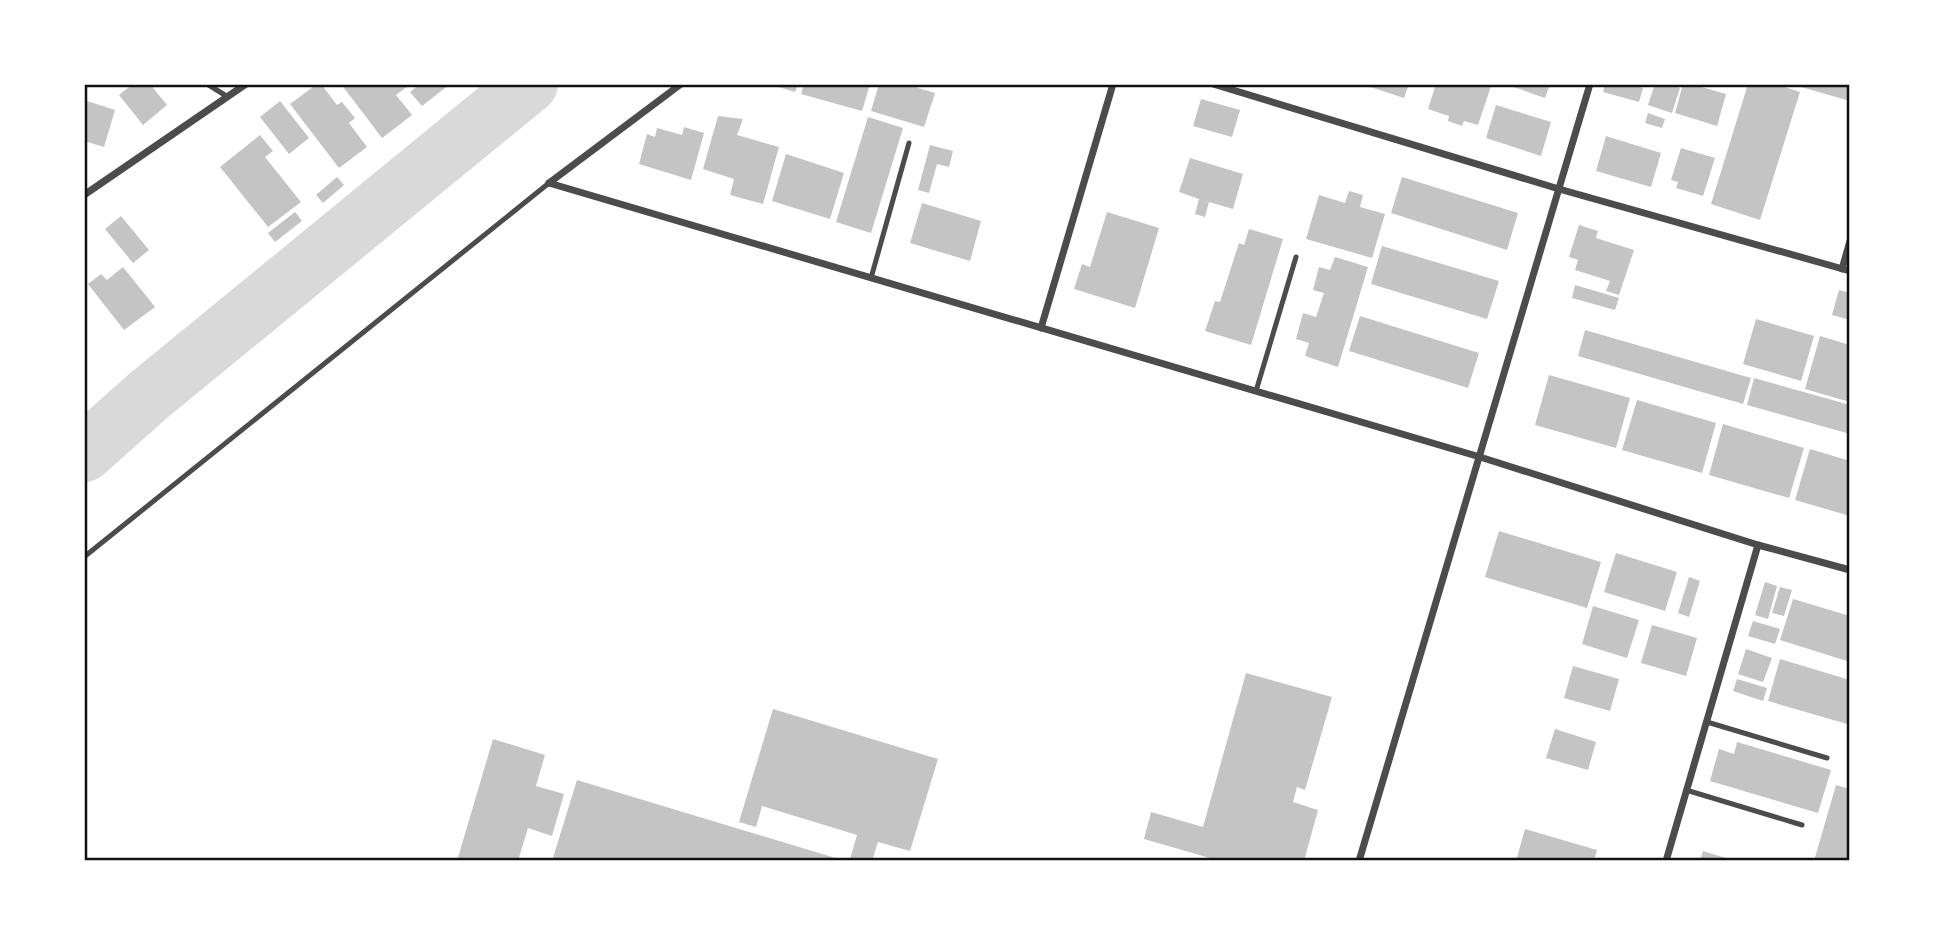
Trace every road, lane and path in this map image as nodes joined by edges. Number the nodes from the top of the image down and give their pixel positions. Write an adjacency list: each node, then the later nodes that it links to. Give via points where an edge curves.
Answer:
1 (207, 84): 7 (lane)
2 (246, 84): 7 (street)
3 (681, 84): 9 (street)
4 (1113, 84): 16 (street)
5 (1213, 84): 10 (street)
6 (1590, 84): 10 (street)
7 (228, 97): 11 (street)
8 (909, 143): 15 (lane)
9 (549, 183): 15 (street); 20 (lane)
10 (1559, 189): 14 (street); 18 (street)
11 (84, 195)
12 (1850, 241): 14 (street)
13 (1296, 257): 17 (lane)
14 (1846, 270)
15 (871, 278): 16 (street)
16 (1041, 328): 17 (street)
17 (1256, 391): 18 (street)
18 (1480, 457): 19 (street); 26 (street)
19 (1758, 545): 21 (street); 22 (street)
20 (84, 557)
21 (1850, 570)
22 (1707, 722): 23 (lane); 24 (street)
23 (1827, 758)
24 (1686, 790): 25 (lane); 27 (street)
25 (1802, 825)
26 (1359, 861)
27 (1666, 861)

